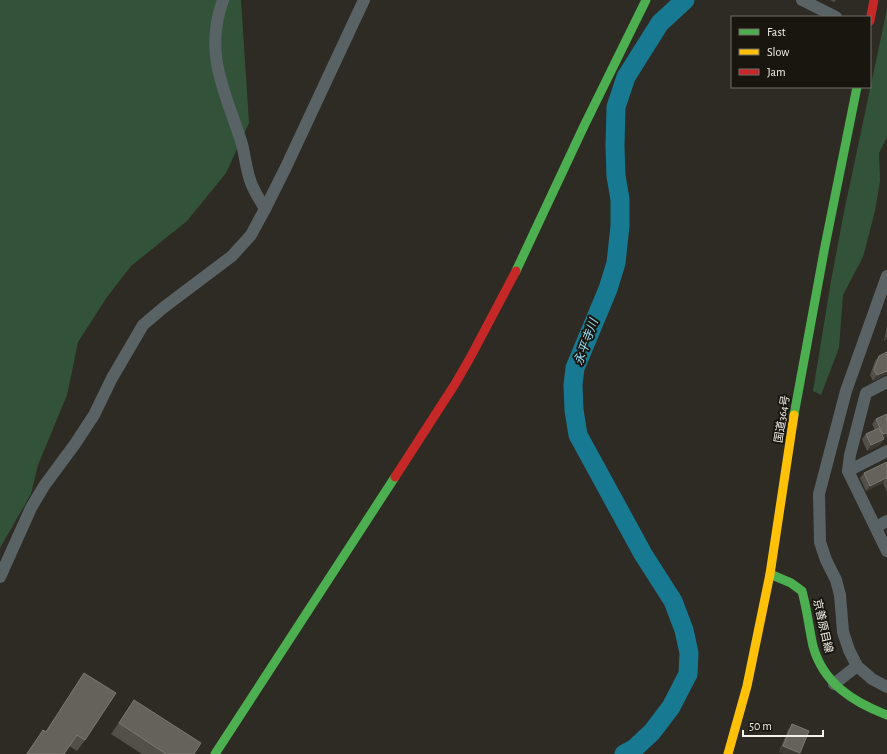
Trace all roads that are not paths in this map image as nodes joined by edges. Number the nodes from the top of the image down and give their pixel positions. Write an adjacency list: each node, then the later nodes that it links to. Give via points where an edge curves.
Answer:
1 (223, 0): 9 (street, via 218,14 216,65 242,145 250,181)
2 (646, 0): 23 (main road, via 600,90 511,282 473,354)
3 (802, 0): 6 (street)
4 (874, 0): 7 (main road)
5 (359, 1): 9 (street)
6 (834, 16)
7 (871, 16)
8 (857, 88): 17 (main road, 国道364号, via 794,415)
9 (265, 210): 18 (street, via 251,235 232,256 143,325 112,378 94,416 31,508)
10 (887, 276): 19 (street, via 846,391 819,494 820,542 836,580 843,632)
11 (887, 382): 13 (street, via 866,393)
12 (887, 451): 13 (street)
13 (848, 471): 15 (street)
14 (887, 522): 15 (street)
15 (876, 527): 16 (street)
16 (887, 551)
17 (770, 574): 20 (main road, 京善原目線, via 796,585 802,591 814,649 821,666); 24 (main road, 国道364号, via 747,686)
18 (0, 577)
19 (857, 666): 20 (street); 21 (street, via 872,679)
20 (834, 684): 22 (main road, 京善原目線, via 858,704)
21 (887, 687)
22 (887, 715)
23 (215, 754)
24 (728, 754)

